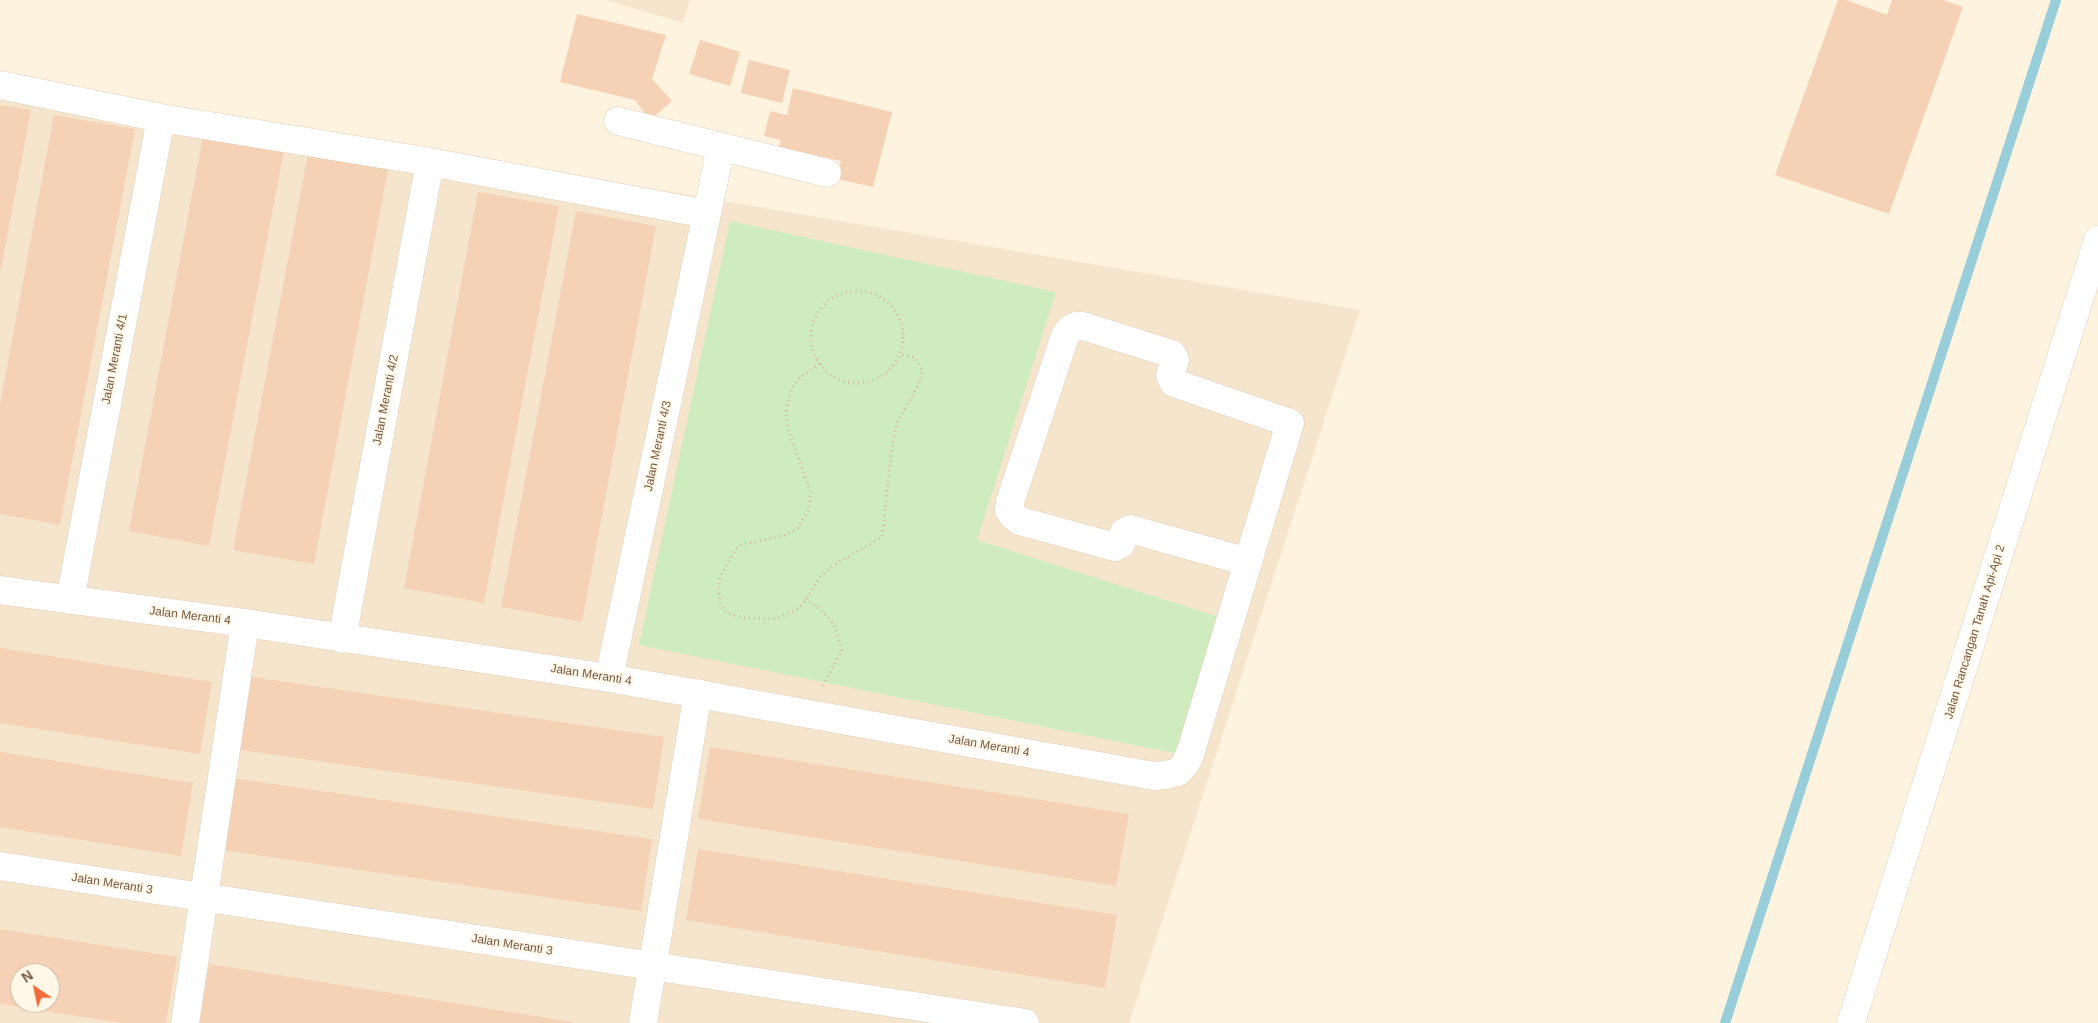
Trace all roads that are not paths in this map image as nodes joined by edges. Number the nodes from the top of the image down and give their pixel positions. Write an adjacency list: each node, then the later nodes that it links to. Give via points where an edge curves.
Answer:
1 (0, 85): 2 (street)
2 (161, 118): 5 (street); 11 (street, Jalan Meranti 4/1)
3 (618, 121): 4 (street)
4 (720, 147): 6 (street); 7 (street, Jalan Meranti 4/3)
5 (430, 162): 7 (street); 13 (street, Jalan Meranti 4/2)
6 (827, 173)
7 (707, 214): 14 (street, Jalan Meranti 4/3)
8 (2098, 240): 22 (street, Jalan Rancangan Tanah Api-Api 2)
9 (1248, 562): 9 (street, via 1290,423 1174,383 1170,376 1175,360 1172,354 1083,326 1069,330 1064,336 1010,502 1009,510 1013,516 1020,521 1115,547 1121,544 1124,532 1130,529); 15 (street, Jalan Meranti 4, via 1191,751 1178,772 1166,775 1154,776)
10 (0, 590): 11 (street, Jalan Meranti 4)
11 (70, 600): 12 (street, Jalan Meranti 4)
12 (245, 623): 13 (street, Jalan Meranti 4); 17 (street)
13 (342, 639): 14 (street, Jalan Meranti 4)
14 (609, 678): 15 (street, Jalan Meranti 4)
15 (698, 693): 18 (street)
16 (0, 866): 17 (street, Jalan Meranti 3)
17 (204, 898): 18 (street, Jalan Meranti 3); 19 (street)
18 (652, 966): 20 (street); 21 (street, Jalan Meranti 3)
19 (184, 1023)
20 (643, 1023)
21 (1025, 1023)
22 (1851, 1023)

